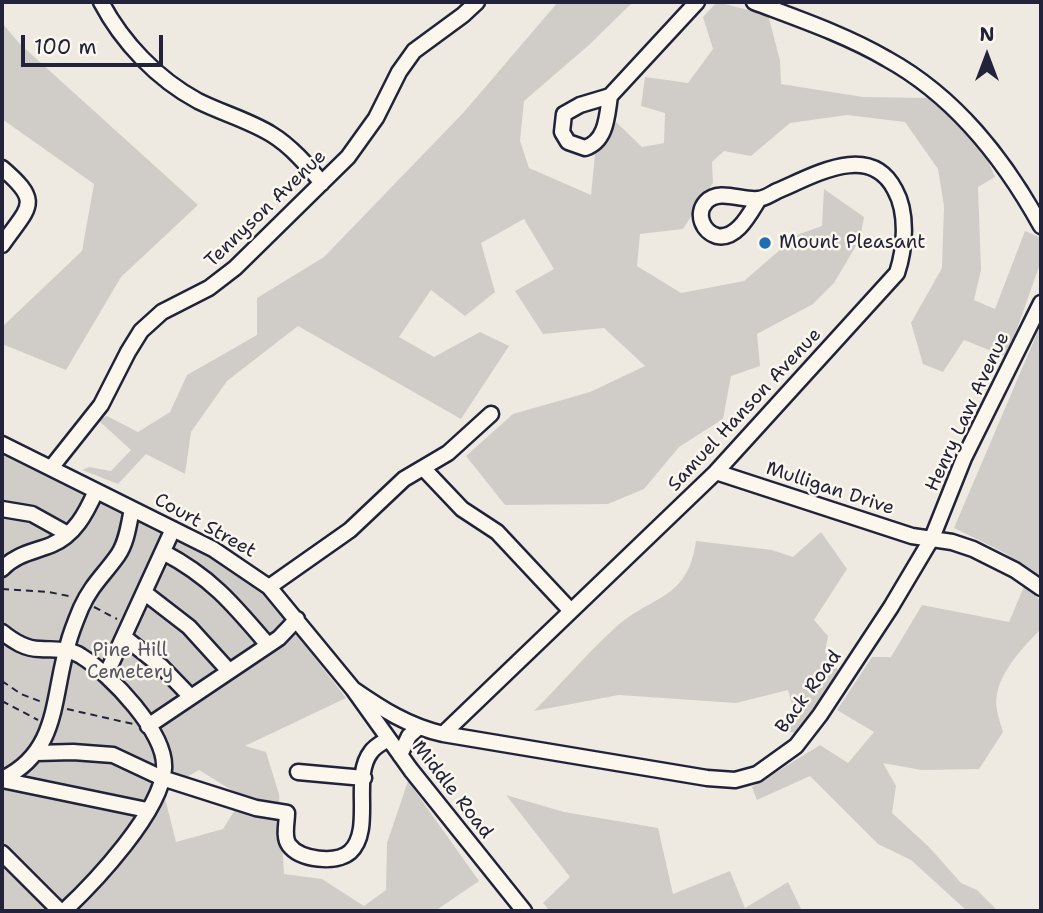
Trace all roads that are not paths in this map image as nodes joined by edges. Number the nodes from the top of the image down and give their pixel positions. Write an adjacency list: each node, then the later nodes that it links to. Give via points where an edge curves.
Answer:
1 (100, 2): 7 (street, via 130,45 170,83 274,136)
2 (477, 2): 7 (street, Tennyson Avenue, via 414,51 368,131)
3 (696, 2): 5 (street)
4 (754, 2): 9 (street, via 862,46 921,81 985,139)
5 (610, 96)
6 (2, 168): 10 (street, via 26,191 29,200)
7 (322, 183): 14 (street, Tennyson Avenue, via 222,279 151,321 134,341 101,405)
8 (759, 199): 16 (street, Samuel Hanson Avenue, via 835,167 873,167 888,178 898,195 902,254 892,281)
9 (1041, 226)
10 (2, 245)
11 (1041, 303): 22 (street, Henry Law Avenue, via 964,458)
12 (491, 414): 15 (street)
13 (2, 444): 14 (street, Court Street)
14 (51, 468): 17 (street, Court Street)
15 (424, 469): 25 (street, via 404,479 350,530); 28 (street, via 462,509 497,532)
16 (716, 472): 22 (street, Mulligan Drive, via 912,536); 28 (street, Samuel Hanson Avenue)
17 (96, 491): 19 (street, Court Street); 21 (street, via 79,524)
18 (2, 509): 21 (street, via 32,514)
19 (132, 509): 20 (street, Court Street); 33 (street, via 119,554 84,602)
20 (173, 528): 23 (street); 25 (street, Court Street, via 233,560)
21 (68, 534): 24 (street, via 9,561)
22 (932, 538): 26 (street, via 973,549); 40 (street, Back Road, via 807,733 757,774 713,779)
23 (163, 552): 27 (street); 32 (street, via 219,589)
24 (2, 569)
25 (269, 587): 29 (street, Court Street)
26 (1041, 587)
27 (145, 593): 30 (street); 34 (street, via 190,627)
28 (571, 611): 40 (street, Samuel Hanson Avenue)
29 (297, 619): 32 (street); 36 (street, Court Street)
30 (127, 631): 35 (street); 37 (street)
31 (2, 632): 33 (street, via 31,648)
32 (268, 645): 34 (street)
33 (66, 651): 35 (street, via 83,657); 42 (street, via 56,707)
34 (229, 671): 37 (street)
35 (106, 675): 38 (street)
36 (353, 689): 39 (street, Back Road); 41 (street, Middle Road)
37 (191, 697): 38 (street)
38 (148, 726): 45 (street, via 162,755)
39 (418, 728): 40 (street, Back Road); 43 (street)
40 (443, 734)
41 (388, 739): 43 (street, Middle Road); 46 (street, via 371,752)
42 (36, 753): 45 (street, via 113,755); 47 (street)
43 (400, 755): 51 (street, Middle Road)
44 (298, 772): 46 (street)
45 (162, 778): 46 (street, via 287,813 290,847 332,859 349,852 358,838); 48 (street)
46 (363, 778)
47 (2, 779): 48 (street)
48 (147, 810): 50 (street, via 106,867)
49 (2, 853): 50 (street)
50 (62, 911)
51 (524, 911)

